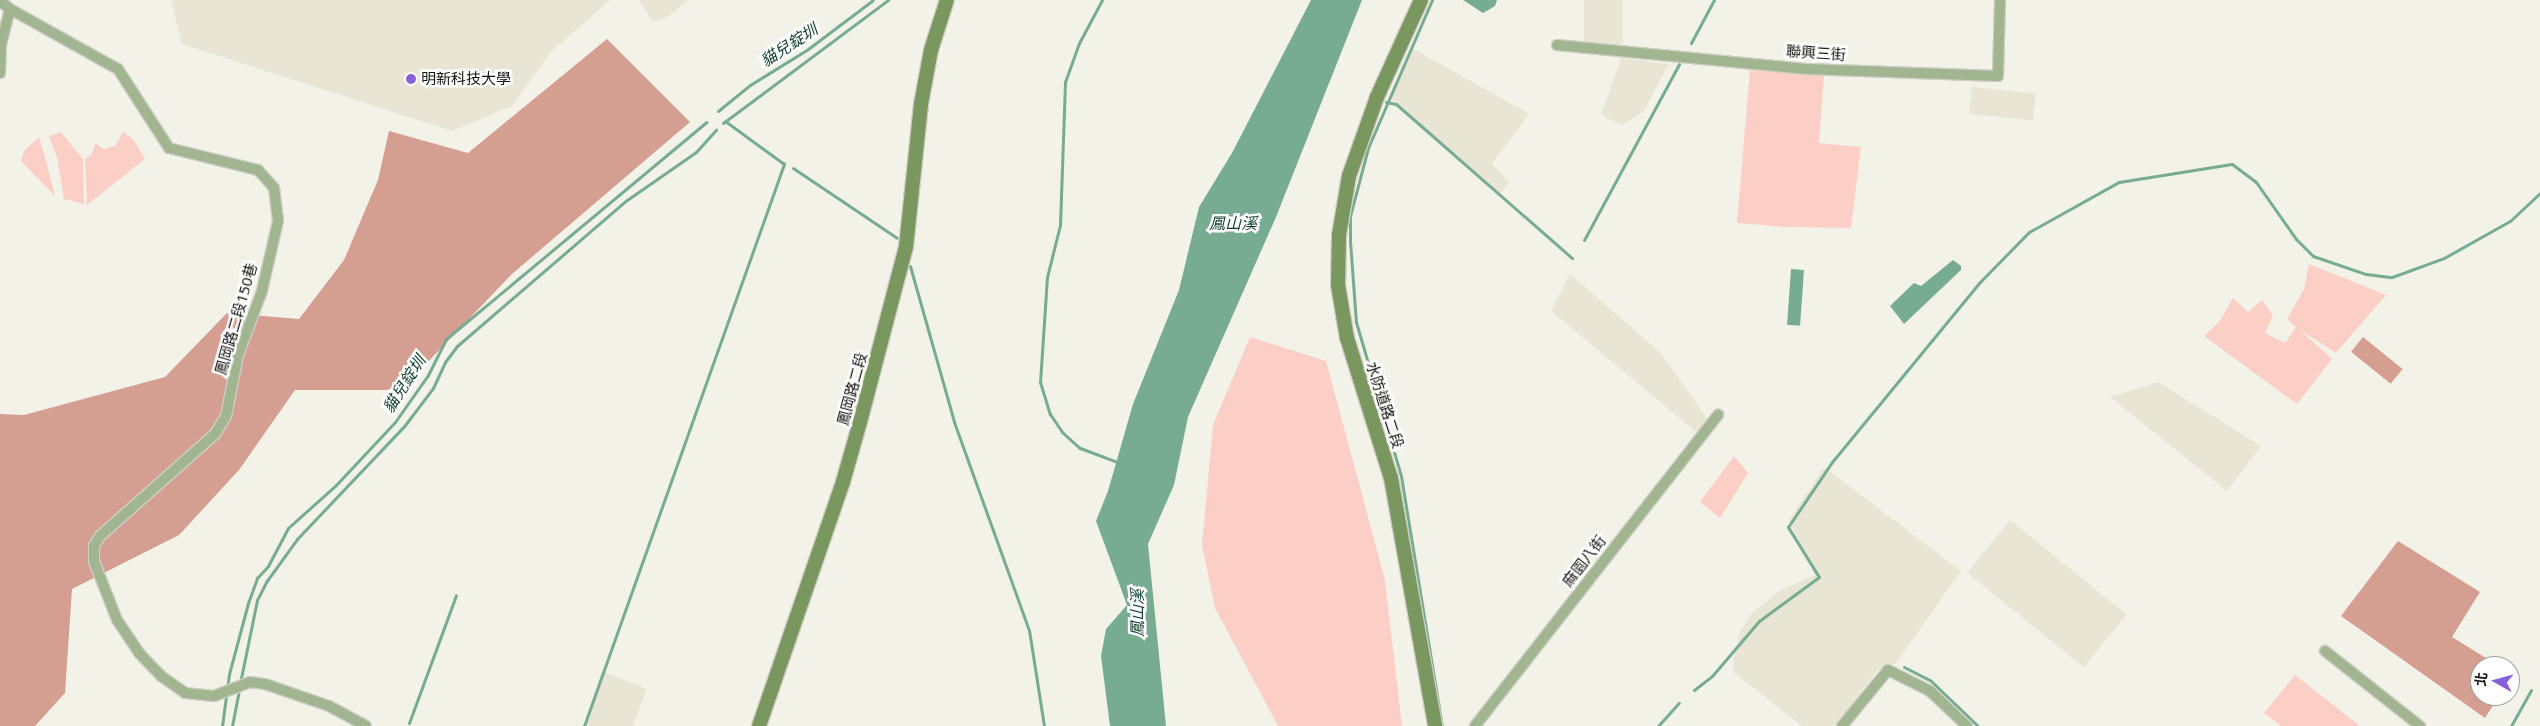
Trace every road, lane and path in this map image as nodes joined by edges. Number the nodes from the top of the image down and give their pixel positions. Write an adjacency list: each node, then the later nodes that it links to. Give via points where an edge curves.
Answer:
1 (947, 0): 11 (street, 鳳岡路二段, via 931,50 921,104 906,247 843,482)
2 (1422, 0): 12 (street, 水防道路二段, via 1377,97 1349,176 1339,235 1338,285 1347,338 1391,478)
3 (2000, 0): 6 (street, 聯興三街, via 1998,76 1806,68)
4 (0, 1): 5 (street, 鳳岡路二段150巷)
5 (10, 9): 7 (street, via 1,46); 10 (street, 鳳岡路二段150巷, via 118,69 169,148 258,170 274,188 278,221 262,291 238,355 226,416 215,434 100,536 94,546 94,562 117,620 139,653 161,676 185,693 200,697 250,682 307,697)
6 (1557, 45)
7 (0, 73)
8 (1718, 415): 13 (street, 麻園八街)
9 (2325, 651): 16 (street)
10 (366, 726)
11 (759, 726)
12 (1435, 726)
13 (1475, 726)
14 (1842, 726): 15 (street, via 1888,670 1930,691)
15 (1967, 726)
16 (2420, 726)

